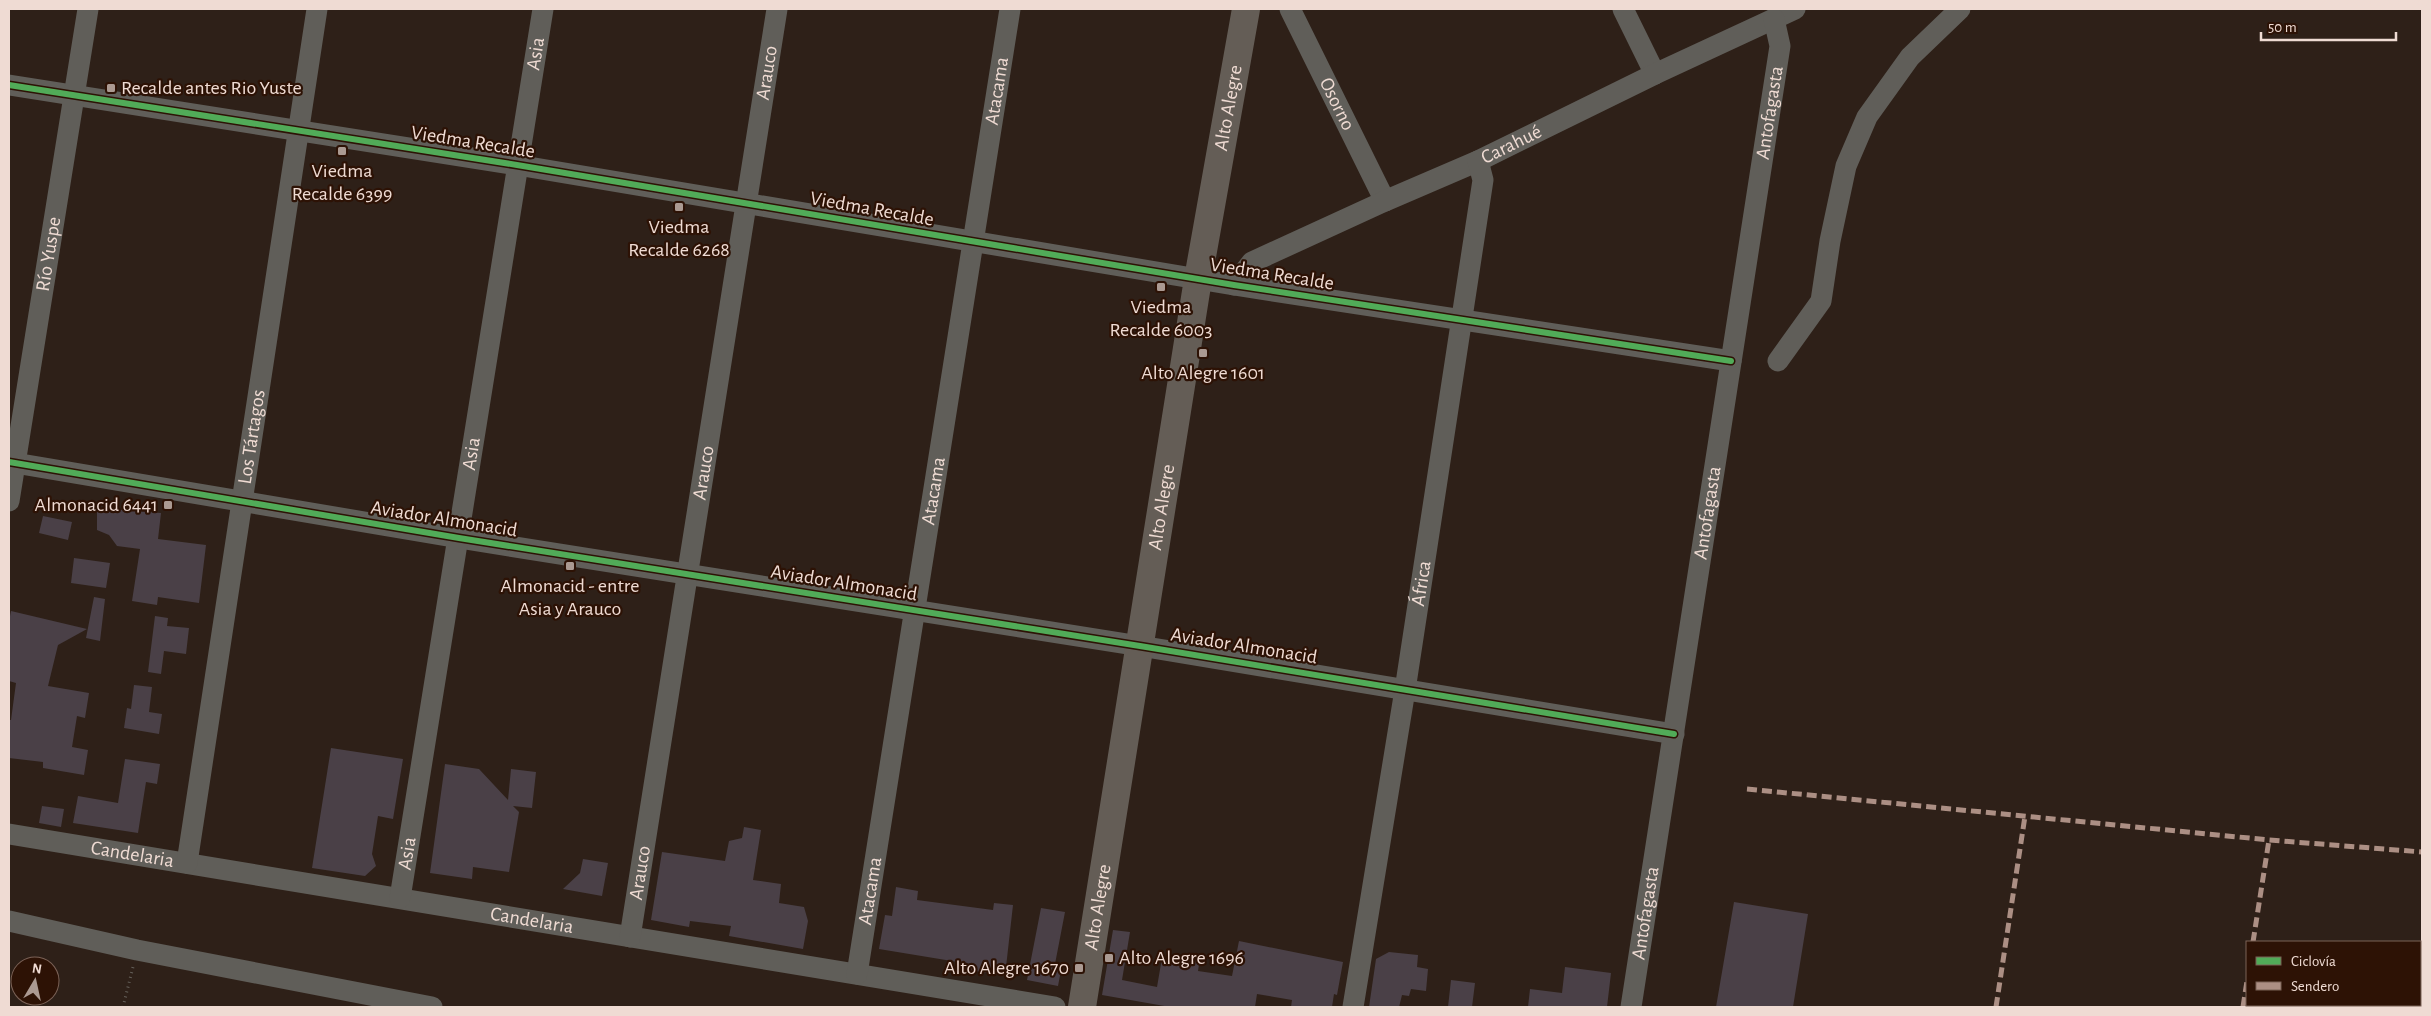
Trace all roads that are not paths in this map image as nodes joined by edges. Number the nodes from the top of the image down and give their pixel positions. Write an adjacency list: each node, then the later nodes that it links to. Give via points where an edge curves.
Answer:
1 (88, 9): 14 (street, Río Yuspe)
2 (317, 9): 15 (street, Los Tártagos)
3 (543, 9): 17 (street, Asia)
4 (777, 9): 19 (street, Arauco)
5 (1010, 9): 20 (street, Atacama)
6 (1246, 9): 21 (main road, Alto Alegre)
7 (1290, 9): 18 (street, Osorno)
8 (1623, 9): 12 (street)
9 (1795, 9): 11 (street, Carahué)
10 (1960, 9): 25 (street, via 1910,57 1867,117 1846,166 1821,301)
11 (1774, 19): 12 (street, Carahué); 24 (street, Antofagasta, via 1780,46)
12 (1655, 74): 16 (street, Carahué)
13 (9, 85): 14 (street, Viedma Recalde)
14 (75, 95): 15 (street, Viedma Recalde); 26 (street, Río Yuspe)
15 (298, 130): 17 (street, Viedma Recalde); 27 (street, Los Tártagos)
16 (1478, 161): 18 (street, Carahué); 23 (street, África, via 1483,180)
17 (517, 165): 19 (street, Viedma Recalde); 29 (street, Asia)
18 (1385, 200): 22 (street, Carahué, via 1252,262)
19 (747, 205): 20 (street, Viedma Recalde); 30 (street, Arauco)
20 (972, 243): 21 (street, Viedma Recalde); 31 (street, Atacama)
21 (1198, 279): 22 (street, Viedma Recalde); 32 (main road, Alto Alegre)
22 (1234, 285): 23 (street, Viedma Recalde)
23 (1462, 321): 24 (street, Viedma Recalde); 33 (street, África)
24 (1731, 361): 34 (street, Antofagasta)
25 (1778, 361)
26 (12, 462): 27 (street, Aviador Almonacid); 28 (street, Río Yuspe)
27 (241, 500): 29 (street, Aviador Almonacid); 36 (street, Los Tártagos)
28 (9, 501)
29 (459, 538): 30 (street, Aviador Almonacid); 37 (street, Asia)
30 (688, 574): 31 (street, Aviador Almonacid); 39 (street, Arauco)
31 (915, 611): 32 (street, Aviador Almonacid); 40 (street, Atacama)
32 (1140, 646): 33 (street, Aviador Almonacid); 43 (main road, Alto Alegre)
33 (1405, 690): 34 (street, Aviador Almonacid); 44 (street, África)
34 (1674, 734): 45 (street, Antofagasta)
35 (9, 834): 36 (street, Candelaria)
36 (187, 864): 37 (street, Candelaria)
37 (400, 898): 39 (street, Candelaria)
38 (9, 921): 41 (street, via 137,950)
39 (630, 937): 40 (street, Candelaria)
40 (857, 974): 42 (street, Candelaria)
41 (432, 1007)
42 (1055, 1007)
43 (1082, 1007)
44 (1353, 1007)
45 (1631, 1007)

